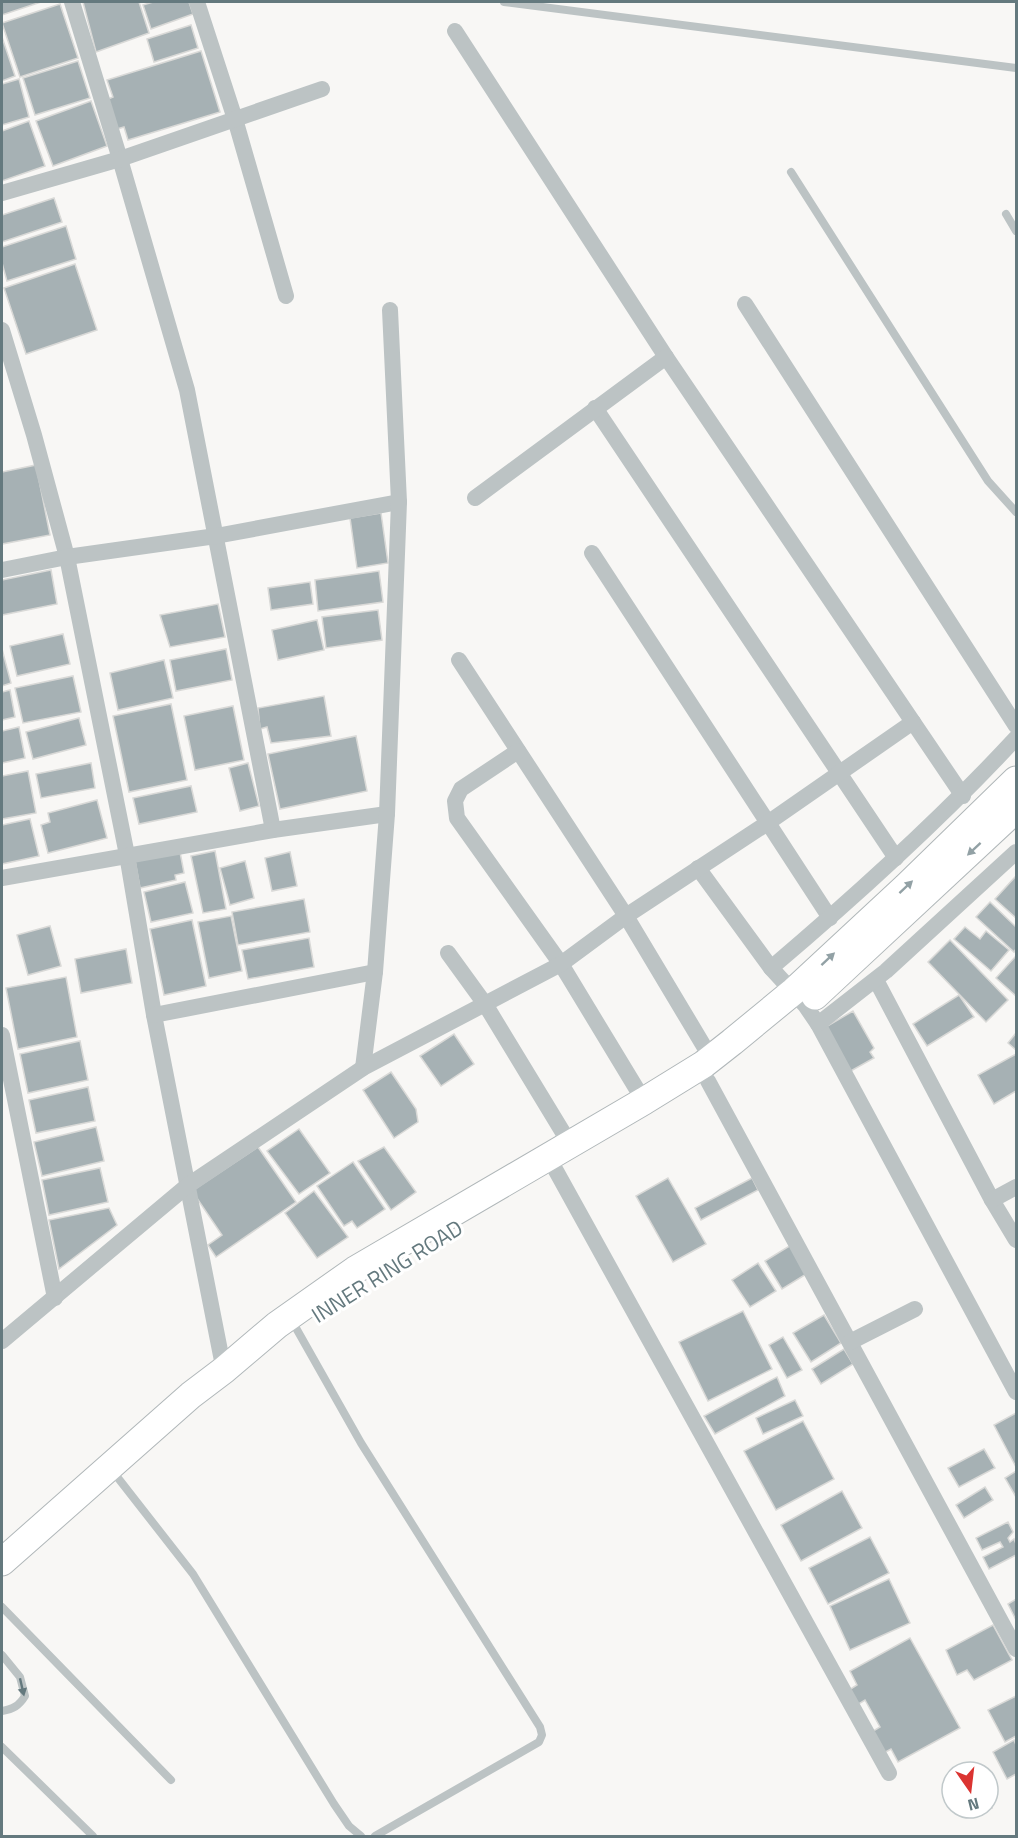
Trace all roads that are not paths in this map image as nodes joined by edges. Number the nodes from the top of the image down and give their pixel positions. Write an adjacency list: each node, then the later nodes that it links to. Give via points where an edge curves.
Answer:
1 (72, 2): 8 (street)
2 (197, 2): 7 (street)
3 (504, 2): 5 (lane)
4 (455, 31): 17 (street)
5 (1017, 68)
6 (322, 89): 7 (street)
7 (235, 119): 8 (street); 13 (street)
8 (120, 159): 10 (street); 22 (street, via 187,390)
9 (791, 172): 21 (lane, via 988,481)
10 (2, 193)
11 (1006, 214): 12 (lane)
12 (1017, 231)
13 (286, 296)
14 (745, 304): 28 (street)
15 (390, 310): 20 (street)
16 (2, 330): 24 (street)
17 (666, 357): 18 (street); 27 (street)
18 (595, 408): 19 (street); 31 (street)
19 (475, 498)
20 (399, 502): 22 (street); 35 (street)
21 (1017, 512)
22 (216, 536): 24 (street); 37 (street)
23 (592, 553): 36 (street)
24 (67, 556): 25 (street); 39 (street)
25 (2, 570)
26 (459, 660): 30 (street)
27 (913, 722): 31 (street); 33 (street)
28 (1017, 726)
29 (1017, 738): 33 (street)
30 (518, 751): 43 (street); 46 (street, via 461,789 454,801 457,818)
31 (841, 773): 36 (street); 40 (street)
32 (1017, 780): 51 (main road, one-way to 32, via 923,870)
33 (963, 796): 40 (street)
34 (1017, 809): 51 (main road, one-way to 51)
35 (387, 814): 37 (street); 48 (street)
36 (769, 822): 41 (street); 44 (street)
37 (273, 830): 39 (street)
38 (1017, 852): 49 (street)
39 (127, 855): 42 (street); 52 (street)
40 (896, 858): 44 (street)
41 (698, 868): 43 (street); 47 (street)
42 (2, 878)
43 (626, 916): 46 (street); 55 (street)
44 (830, 918): 47 (street)
45 (448, 953): 50 (street)
46 (561, 964): 50 (street); 56 (street)
47 (771, 968): 51 (street)
48 (375, 972): 52 (street); 54 (street)
49 (876, 980): 51 (street); 61 (street)
50 (484, 1004): 54 (street); 57 (street)
51 (806, 1007): 55 (main road, INNER RING ROAD); 69 (street)
52 (154, 1015): 59 (street)
53 (2, 1035): 63 (street)
54 (363, 1068): 59 (street)
55 (710, 1070): 56 (main road, INNER RING ROAD); 58 (main road, INNER RING ROAD); 67 (street)
56 (644, 1101): 57 (main road, INNER RING ROAD)
57 (570, 1144): 68 (main road, INNER RING ROAD, via 346,1275 277,1325)
58 (555, 1169): 65 (main road, INNER RING ROAD, via 373,1276); 78 (street)
59 (187, 1186): 63 (street); 68 (street)
60 (1017, 1187): 61 (street)
61 (992, 1200): 62 (street)
62 (1017, 1240)
63 (55, 1298): 66 (street)
64 (915, 1308): 67 (street)
65 (296, 1328): 68 (main road, INNER RING ROAD); 82 (lane, via 361,1443 540,1727 542,1736 539,1742)
66 (2, 1341)
67 (850, 1342): 74 (street)
68 (225, 1378): 70 (main road, INNER RING ROAD); 71 (main road, INNER RING ROAD, via 191,1395)
69 (1017, 1392)
70 (118, 1478): 72 (main road, INNER RING ROAD); 81 (lane, via 194,1574 339,1811)
71 (2, 1562)
72 (2, 1582)
73 (2, 1607): 79 (lane)
74 (1017, 1649)
75 (2, 1655): 76 (lane, one-way to 76, via 20,1677 25,1696 20,1705)
76 (2, 1710)
77 (2, 1747): 80 (lane)
78 (889, 1773)
79 (171, 1780)
80 (93, 1836)
81 (361, 1836)
82 (375, 1836)

